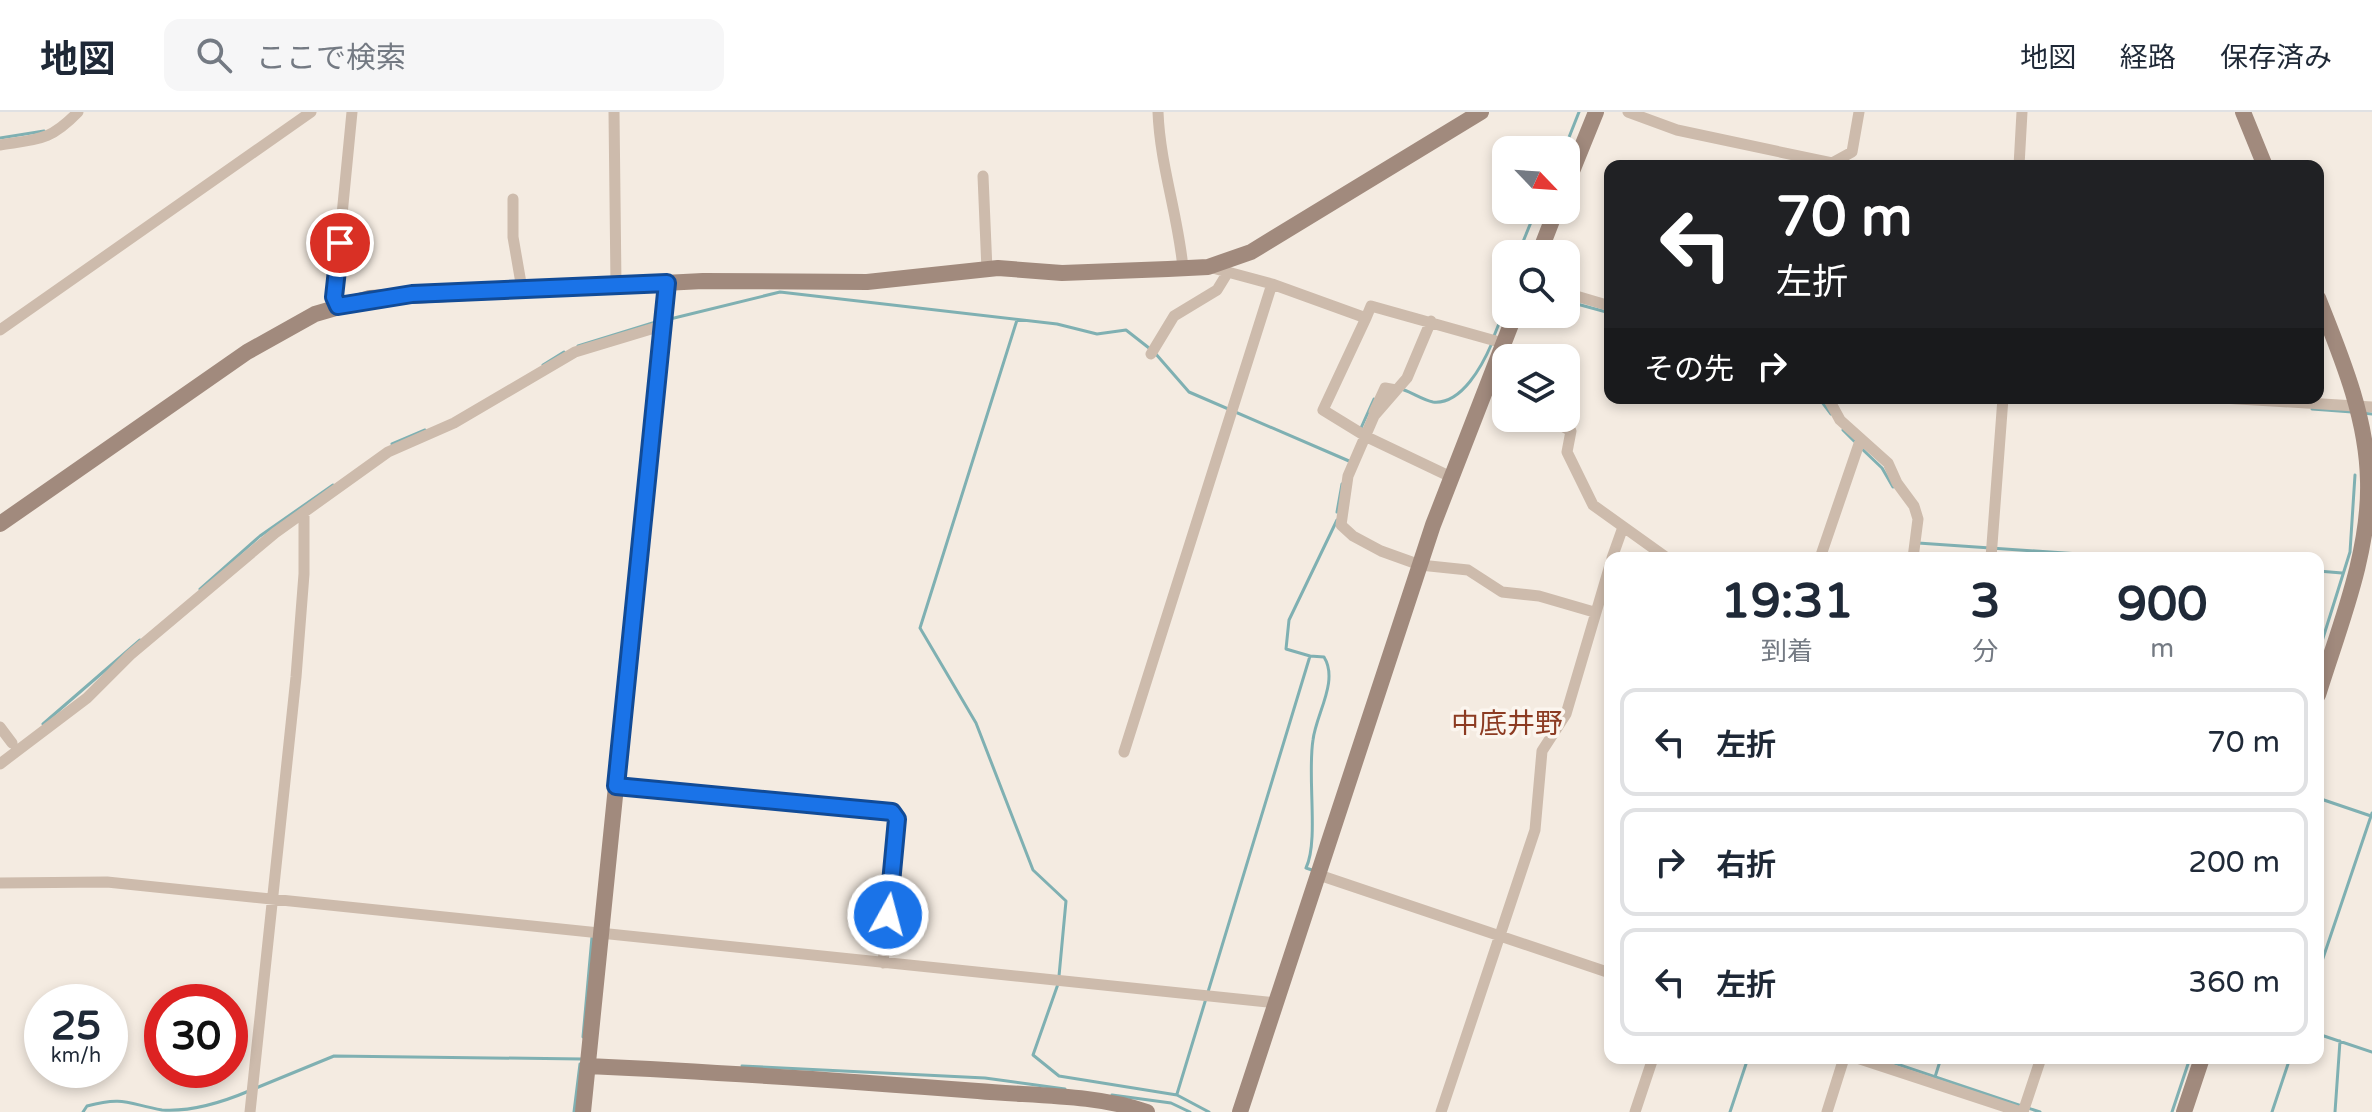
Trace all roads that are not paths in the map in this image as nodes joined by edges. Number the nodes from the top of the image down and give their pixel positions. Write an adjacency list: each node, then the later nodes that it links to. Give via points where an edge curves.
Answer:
1 (78, 112): 12 (street, via 53,135)
2 (311, 112): 36 (street)
3 (352, 112): 30 (street, via 334,297)
4 (614, 112): 26 (street)
5 (1158, 112): 21 (street, via 1160,151)
6 (1481, 112): 20 (street, via 1251,252)
7 (1596, 112): 13 (street)
8 (1628, 112): 14 (street, via 1677,130)
9 (1859, 112): 15 (street, via 1857,142)
10 (2022, 112): 16 (street)
11 (2243, 112): 17 (street)
12 (0, 145)
13 (1580, 151)
14 (1813, 160)
15 (1838, 160)
16 (2019, 160)
17 (2263, 160)
18 (983, 176): 22 (street)
19 (513, 199): 27 (street)
20 (1208, 267): 21 (street); 23 (street)
21 (1183, 268): 22 (street)
22 (987, 270): 24 (street, via 867,282)
23 (1228, 272): 25 (street); 38 (street, via 1217,290 1174,316)
24 (667, 283): 26 (street); 32 (street)
25 (1272, 284): 33 (street); 64 (street)
26 (616, 285): 27 (street)
27 (522, 289): 30 (street, via 412,294)
28 (1580, 297): 29 (street)
29 (1604, 304)
30 (338, 306): 51 (street, via 247,352)
31 (2324, 312): 44 (street)
32 (662, 318): 50 (street, via 575,352 454,423 388,452); 66 (street)
33 (1366, 318): 34 (street, via 1371,306); 46 (street, via 1323,410)
34 (1431, 321): 37 (street); 46 (street, via 1407,378 1374,416)
35 (1509, 328): 37 (street)
36 (0, 330)
37 (1503, 343): 39 (street)
38 (1151, 354)
39 (1485, 386): 40 (street); 48 (street)
40 (1492, 390)
41 (1831, 404): 47 (street)
42 (2003, 404): 57 (street)
43 (2324, 404): 44 (street)
44 (2364, 406): 49 (street)
45 (1571, 432): 52 (street, via 1567,452 1593,505)
46 (1367, 437): 48 (street); 58 (street, via 1348,476 1341,525 1381,551)
47 (1860, 441): 55 (street); 56 (street, via 1888,463 1914,506 1918,519)
48 (1451, 477): 58 (street)
49 (2370, 482): 61 (street, via 2355,571)
50 (304, 512): 65 (street, via 136,650 87,698); 69 (street, via 296,677)
51 (0, 524)
52 (1623, 527): 53 (street); 54 (street)
53 (1614, 552)
54 (1658, 552)
55 (1822, 552)
56 (1914, 552)
57 (1991, 552)
58 (1420, 565): 60 (street, via 1468,570 1502,592); 67 (street)
59 (1604, 583): 60 (street)
60 (1594, 612): 71 (street, via 1566,714 1542,751 1535,830)
61 (2324, 675)
62 (0, 727): 63 (street)
63 (12, 743)
64 (1124, 752)
65 (0, 764)
66 (616, 786): 70 (street); 72 (street, via 892,812 897,819)
67 (1319, 875): 71 (street); 74 (street)
68 (0, 883): 69 (street, via 107,882)
69 (272, 898): 70 (street); 81 (street)
70 (601, 931): 72 (street); 80 (street)
71 (1499, 935): 73 (street); 85 (street)
72 (883, 963): 74 (street)
73 (1604, 971)
74 (1277, 1003): 84 (street)
75 (1651, 1064): 86 (street)
76 (1842, 1064): 87 (street)
77 (1875, 1064): 88 (street)
78 (2039, 1064): 88 (street)
79 (2200, 1064): 89 (street)
80 (588, 1066): 82 (street); 83 (street, via 906,1085 1100,1102)
81 (250, 1112)
82 (583, 1112)
83 (1147, 1112)
84 (1240, 1112)
85 (1441, 1112)
86 (1635, 1112)
87 (1827, 1112)
88 (2022, 1112)
89 (2184, 1112)

